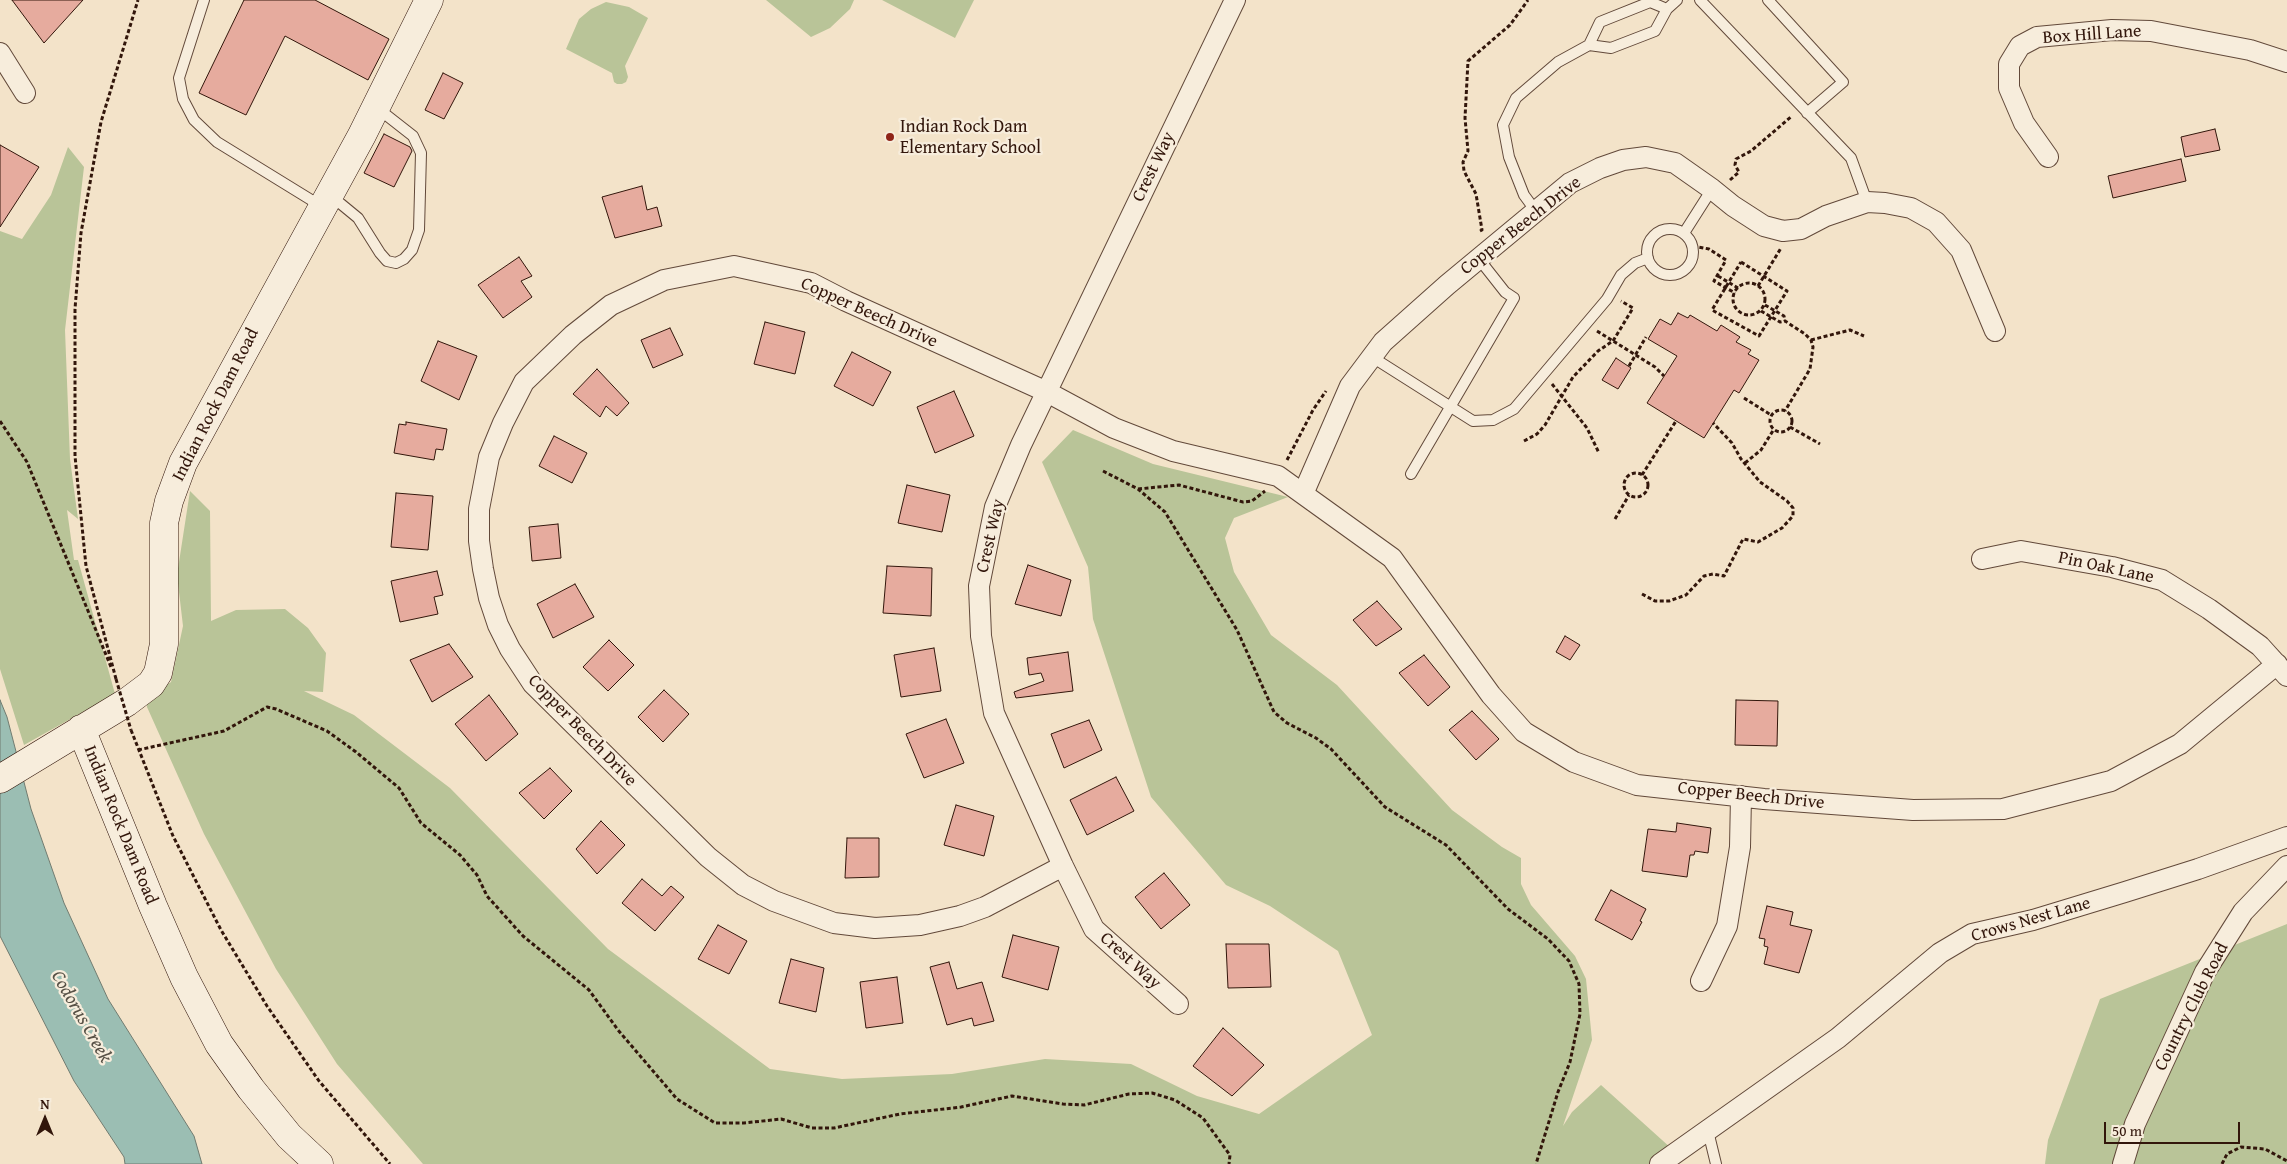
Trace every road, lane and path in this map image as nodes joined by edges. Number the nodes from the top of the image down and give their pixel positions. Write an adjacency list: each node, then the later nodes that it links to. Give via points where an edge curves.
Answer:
1 (138, 0): 78 (path, via 101,122 81,233 75,309 75,456 86,566)
2 (204, 0): 18 (lane, via 179,78 183,100 194,120 217,142)
3 (429, 0): 14 (street, Indian Rock Dam Road)
4 (1234, 0): 52 (street, Crest Way)
5 (1528, 0): 23 (path, via 1510,26 1468,61 1465,118 1468,151 1463,162 1476,194 1482,230)
6 (1677, 0): 9 (lane)
7 (1700, 0): 15 (lane)
8 (1768, 0): 15 (lane, via 1843,82)
9 (1667, 10): 10 (lane, via 1654,31 1611,48); 10 (lane, via 1650,2 1600,22)
10 (1589, 45): 20 (lane, via 1558,62 1516,98 1503,125 1509,157 1524,195)
11 (0, 53): 13 (street)
12 (2287, 62): 16 (street, Box Hill Lane, via 2250,50 2151,31 2112,30 2037,37 2020,46 2009,64 2009,88 2024,123)
13 (25, 92)
14 (376, 106): 18 (street, Indian Rock Dam Road); 18 (lane, via 413,136 421,153 419,230 412,250 396,263 387,261 358,218 341,204)
15 (1804, 110): 17 (path, via 1736,159 1739,172); 19 (lane, via 1851,158)
16 (2048, 156)
17 (1715, 191): 20 (street, Copper Beech Drive, via 1674,163 1646,157 1600,168 1570,183); 21 (street, Copper Beech Drive, via 1764,226); 22 (lane)
18 (325, 201): 79 (street, Indian Rock Dam Road, via 183,463 169,501 164,523 164,644 158,673 151,684 135,696)
19 (1867, 202): 21 (street, via 1800,229); 41 (street, via 1912,208 1936,222 1961,250)
20 (1536, 210): 26 (street, Copper Beech Drive)
21 (1783, 231): 28 (path, via 1782,247)
22 (1684, 233): 24 (lane); 25 (lane, via 1668,228 1654,235 1647,250)
23 (1474, 236)
24 (1693, 246): 25 (lane, via 1692,262 1680,273 1657,271); 27 (path, via 1709,249 1726,260)
25 (1648, 258): 33 (lane, via 1635,263 1621,275)
26 (1479, 259): 47 (street, Copper Beech Drive, via 1383,342); 55 (lane, via 1505,292 1514,298)
27 (1718, 276): 29 (path); 31 (path, via 1714,281)
28 (1764, 276): 29 (path, via 1740,262); 30 (path); 36 (path, via 1787,291)
29 (1729, 282): 31 (path); 32 (path)
30 (1758, 286): 32 (path, via 1746,284); 35 (path, via 1765,296)
31 (1725, 288): 34 (path); 38 (path, via 1712,310 1759,336)
32 (1738, 288): 34 (path)
33 (1612, 292): 40 (lane); 45 (path, via 1633,308)
34 (1735, 293): 37 (path, via 1734,303 1741,312 1753,314)
35 (1765, 304): 36 (path); 37 (path)
36 (1775, 310): 38 (path); 39 (path, via 1784,316)
37 (1761, 311): 38 (path)
38 (1771, 317): 39 (path)
39 (1785, 322): 44 (path)
40 (1586, 324): 45 (path); 49 (lane)
41 (1995, 331)
42 (1864, 336): 44 (path, via 1850,330)
43 (1646, 338): 46 (path)
44 (1811, 340): 56 (path, via 1813,358 1810,370)
45 (1613, 341): 46 (path); 53 (path, via 1598,351 1573,377)
46 (1636, 355): 48 (path); 50 (path)
47 (1372, 357): 55 (lane); 72 (street, Copper Beech Drive, via 1350,386)
48 (1629, 366)
49 (1542, 375): 53 (path); 55 (lane, via 1514,409 1493,420 1473,421)
50 (1664, 376)
51 (1329, 386): 70 (path)
52 (1047, 392): 70 (street, Copper Beech Drive, via 1114,428 1173,451); 84 (street, Crest Way, via 995,508 979,586 981,636 994,714); 84 (street, Copper Beech Drive, via 812,283 734,266 664,280 611,304 524,382 502,423 489,457 479,509 479,541 489,598 498,625 532,684 708,857 743,885 782,904 834,923 874,928 920,926 985,907)
53 (1563, 396): 63 (path, via 1545,425); 65 (path, via 1587,428)
54 (1744, 398): 57 (path)
55 (1450, 407): 68 (lane)
56 (1785, 411): 57 (path, via 1779,410); 61 (path, via 1791,417)
57 (1771, 415): 62 (path, via 1770,424)
58 (1676, 420): 69 (path)
59 (0, 421): 78 (path, via 27,462)
60 (1713, 423): 66 (path)
61 (1790, 426): 62 (path, via 1782,432); 64 (path)
62 (1774, 429): 66 (path, via 1762,450)
63 (1524, 441)
64 (1820, 444)
65 (1598, 452)
66 (1746, 463): 76 (path, via 1760,482 1793,508 1793,516 1788,523 1758,542 1743,539 1724,576 1704,576 1686,595 1669,601 1655,601)
67 (1103, 471): 71 (path)
68 (1411, 474)
69 (1642, 475): 73 (path, via 1632,474 1624,481); 73 (path, via 1648,483 1647,489 1640,496)
70 (1278, 476): 71 (path, via 1252,502 1179,485); 72 (street, Copper Beech Drive)
71 (1138, 489): 93 (path, via 1165,512 1206,578 1237,630 1274,712 1331,749 1385,807 1446,846 1508,909 1548,939 1569,961 1578,984 1580,1014 1570,1062)
72 (1304, 494): 82 (street, Copper Beech Drive, via 1392,558 1491,695 1524,732 1574,762 1637,785)
73 (1629, 495): 74 (path)
74 (1615, 519)
75 (1982, 559): 77 (street, Pin Oak Lane, via 2021,551 2112,567 2162,580 2260,646)
76 (1642, 594)
77 (2282, 670): 82 (street, Copper Beech Drive, via 2180,744 2111,781 2003,809 1913,810)
78 (116, 679): 80 (path, bridge)
79 (81, 729): 81 (street); 90 (street, Indian Rock Dam Road, via 176,960 219,1044 251,1090 289,1136)
80 (138, 750): 91 (path, via 173,836 221,930 252,981 319,1081); 92 (path, via 224,731 267,707 327,731 399,788 421,823 460,855 477,875 487,896 522,936 589,990 618,1030 677,1099 716,1123 781,1119 812,1128 834,1128 1012,1096 1084,1105 1129,1094 1152,1093 1175,1100 1203,1118 1230,1155)
81 (0, 779)
82 (1741, 796): 86 (street, via 1740,847 1727,926)
83 (2287, 837): 88 (street, Crows Nest Lane, via 2125,892 2033,920 1972,934 1940,953 1838,1038)
84 (1063, 866): 87 (street, Crest Way, via 1094,929)
85 (2287, 866): 96 (street, Country Club Road, via 2243,912 2205,972 2135,1124)
86 (1702, 981)
87 (1178, 1004)
88 (1708, 1131): 94 (street, Crows Nest Lane); 95 (lane)
89 (2287, 1161): 97 (path, via 2265,1149 2241,1148 2227,1154)
90 (318, 1164)
91 (390, 1164)
92 (1229, 1164)
93 (1536, 1164)
94 (1660, 1164)
95 (1716, 1164)
96 (2123, 1164)
97 (2222, 1164)

